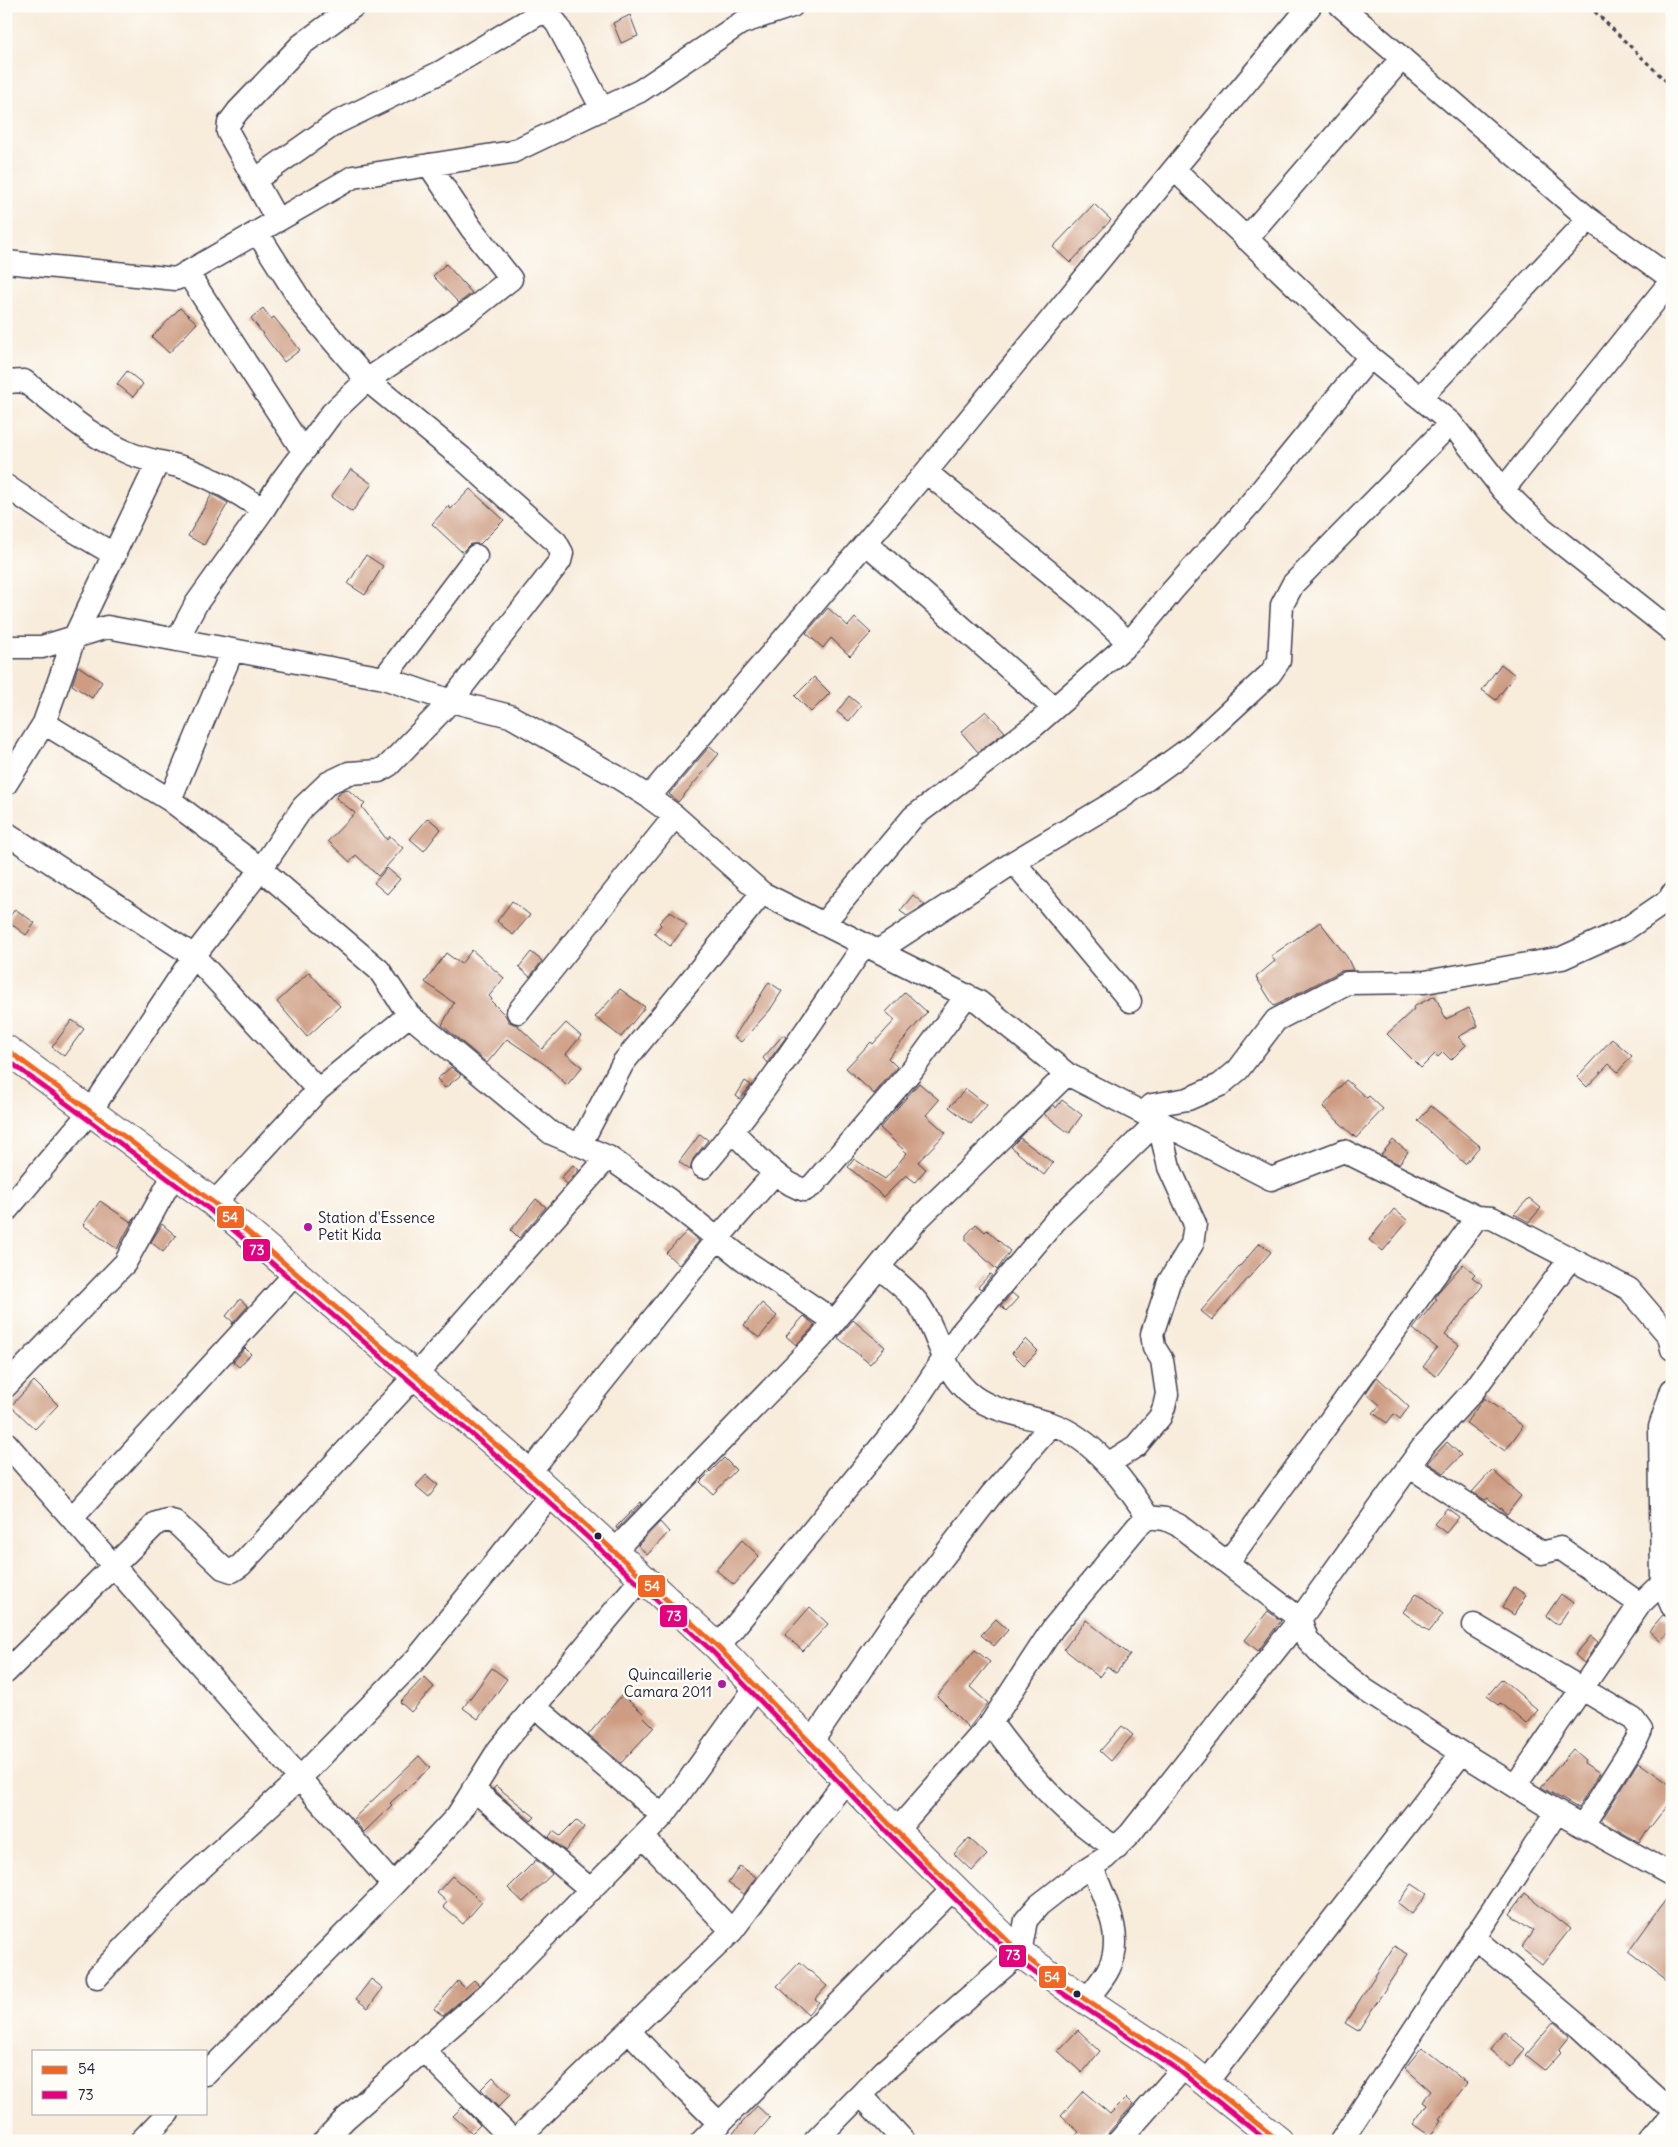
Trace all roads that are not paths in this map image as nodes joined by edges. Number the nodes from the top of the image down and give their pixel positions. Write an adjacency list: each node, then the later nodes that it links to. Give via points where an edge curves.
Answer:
1 (354, 6): 10 (street, via 301,45 229,123 228,132)
2 (792, 6): 7 (street, via 741,23 640,91)
3 (1310, 6): 9 (street)
4 (1341, 6): 6 (street)
5 (547, 8): 7 (street); 10 (street, via 441,72 336,123)
6 (1402, 58): 11 (street); 14 (street)
7 (602, 109): 8 (street, via 512,152)
8 (429, 165): 12 (street, via 353,177); 19 (street, via 471,228 511,279)
9 (1174, 169): 14 (street); 25 (street)
10 (255, 180): 12 (street)
11 (1589, 219): 17 (street); 21 (street)
12 (278, 220): 13 (street)
13 (257, 232): 16 (street); 19 (street, via 306,309)
14 (1246, 239): 18 (street)
15 (6, 262): 16 (street, via 176,278)
16 (186, 272): 23 (street)
17 (1672, 279): 27 (street)
18 (1370, 357): 21 (street); 35 (street, via 1250,504)
19 (367, 380): 23 (street, via 332,413); 39 (street, via 484,477 556,542 562,552 560,561)
20 (6, 382): 24 (street, via 24,381 93,436)
21 (1420, 398): 22 (street)
22 (1451, 423): 27 (street); 47 (street, via 1293,584 1282,605 1279,661 1270,674 1190,748 1118,800)
23 (303, 451): 28 (street)
24 (158, 462): 28 (street, via 189,469 242,495); 30 (street)
25 (926, 472): 29 (street); 35 (street, via 1081,598)
26 (6, 486): 30 (street)
27 (1503, 490): 32 (street, via 1542,528)
28 (264, 510): 34 (street, via 196,604)
29 (866, 543): 40 (street); 43 (street)
30 (115, 555): 33 (street)
31 (476, 556): 38 (street)
32 (1672, 630)
33 (75, 636): 34 (street, via 107,627); 36 (street, via 42,647); 41 (street)
34 (177, 640): 37 (street)
35 (1129, 643): 40 (street)
36 (6, 647)
37 (232, 651): 38 (street); 44 (street)
38 (384, 678): 39 (street)
39 (451, 701): 43 (street, via 510,716); 48 (street, via 389,765 379,771 349,773 328,783 303,807)
40 (1054, 708): 51 (street, via 913,817)
41 (44, 724): 42 (street); 44 (street)
42 (6, 784)
43 (649, 797): 45 (street)
44 (170, 800): 48 (street)
45 (675, 816): 49 (street); 56 (street)
46 (6, 833): 53 (street)
47 (1014, 862): 52 (street); 55 (street)
48 (261, 869): 53 (street); 57 (street, via 379,970)
49 (762, 893): 51 (street); 64 (street, via 623,1063)
50 (1672, 894): 62 (street, via 1670,899 1626,929 1562,958 1425,982 1347,983 1276,1020 1238,1070 1220,1084 1188,1099 1152,1105)
51 (823, 924): 52 (street)
52 (871, 948): 54 (street); 63 (street)
53 (194, 956): 60 (street); 61 (street)
54 (966, 995): 59 (street); 67 (street, via 913,1069 813,1185 805,1190 798,1189)
55 (1130, 1001)
56 (518, 1012)
57 (409, 1015): 60 (street); 64 (street, via 551,1134)
58 (6, 1049): 61 (street)
59 (1067, 1074): 62 (street); 74 (street, via 917,1220)
60 (318, 1090): 69 (street)
61 (90, 1112): 68 (street); 70 (street)
62 (1150, 1117): 71 (street, via 1271,1179 1344,1151); 78 (street, via 1056,1220 960,1334); 84 (street, via 1195,1224 1192,1244 1169,1282 1152,1334 1154,1347 1162,1360 1167,1394 1164,1407 1160,1417 1136,1446)
63 (733, 1132): 66 (street); 67 (street)
64 (580, 1145): 65 (street)
65 (608, 1157): 72 (street); 79 (street)
66 (703, 1167)
67 (775, 1173): 72 (street)
68 (174, 1174): 69 (street); 80 (street, via 125,1263)
69 (214, 1203): 75 (street)
70 (6, 1211)
71 (1477, 1217): 73 (street, via 1492,1218); 91 (street)
72 (717, 1239): 76 (street); 86 (street)
73 (1570, 1259): 77 (street, via 1629,1289 1669,1336); 85 (street, via 1474,1390)
74 (879, 1267): 76 (street); 78 (street, via 919,1304)
75 (296, 1273): 79 (street); 89 (street)
76 (834, 1322): 90 (street)
77 (1672, 1349)
78 (944, 1358): 82 (street, via 954,1378 993,1408); 99 (street, via 906,1416)
79 (416, 1375): 86 (street); 92 (street, via 241,1566 232,1571 223,1568 175,1522 166,1520 157,1523)
80 (6, 1386)
81 (1672, 1390): 94 (street, via 1660,1427)
82 (1052, 1424): 84 (street, via 1072,1434); 105 (street, via 991,1495 896,1618)
83 (7, 1445): 89 (street)
84 (1108, 1464): 88 (street)
85 (1409, 1466): 95 (street, via 1542,1553 1560,1548); 97 (street)
86 (530, 1473): 87 (street)
87 (551, 1494): 90 (street); 107 (street, via 417,1658)
88 (1148, 1517): 91 (street, via 1165,1518 1178,1525); 104 (street, via 1053,1628)
89 (72, 1518): 92 (street)
90 (614, 1551): 93 (street)
91 (1228, 1562): 97 (street)
92 (115, 1566): 100 (street); 107 (street)
93 (643, 1577): 99 (street); 103 (street)
94 (1662, 1583): 95 (street); 96 (street)
95 (1640, 1604): 102 (street)
96 (1672, 1606)
97 (1300, 1619): 106 (street, via 1307,1639 1326,1658 1365,1690); 116 (street)
98 (1474, 1625): 102 (street)
99 (718, 1647): 101 (street)
100 (6, 1672)
101 (756, 1687): 105 (street); 112 (street)
102 (1582, 1688): 109 (street); 113 (street, via 1633,1720 1641,1730)
103 (534, 1706): 110 (street, via 499,1749); 112 (street)
104 (991, 1722): 114 (street); 116 (street, via 1013,1753 1061,1804 1100,1838)
105 (811, 1743): 108 (street)
106 (1462, 1754): 109 (street); 130 (street)
107 (300, 1778): 119 (street); 125 (street, via 186,1882)
108 (846, 1780): 114 (street); 122 (street)
109 (1515, 1786): 111 (street)
110 (473, 1789): 119 (street, via 456,1816); 121 (street)
111 (1557, 1812): 113 (street); 123 (street)
112 (664, 1816): 115 (street)
113 (1583, 1825): 118 (street)
114 (896, 1831): 120 (street)
115 (643, 1837): 121 (street); 122 (street)
116 (1117, 1848): 117 (street)
117 (1092, 1867): 124 (street, via 1039,1904 1026,1920); 126 (street, via 1113,1922 1115,1940 1110,1968)
118 (1672, 1875)
119 (393, 1885): 129 (street)
120 (954, 1888): 124 (street); 134 (street)
121 (591, 1890): 128 (street, via 489,1994)
122 (732, 1931): 127 (street)
123 (1474, 1937): 132 (street, via 1580,2027); 143 (street)
124 (1020, 1952): 126 (street); 131 (street)
125 (96, 1978)
126 (1086, 2000): 130 (street)
127 (630, 2032): 134 (street); 137 (street)
128 (424, 2051): 136 (street); 137 (street)
129 (208, 2072)
130 (1196, 2074): 141 (street); 142 (street)
131 (861, 2095): 139 (street); 140 (street)
132 (1672, 2113): 144 (street)
133 (167, 2114): 135 (street)
134 (720, 2124): 138 (street)
135 (141, 2141)
136 (324, 2141)
137 (515, 2141)
138 (702, 2141)
139 (815, 2141)
140 (904, 2141)
141 (1119, 2141)
142 (1279, 2141)
143 (1341, 2141)
144 (1650, 2141)

